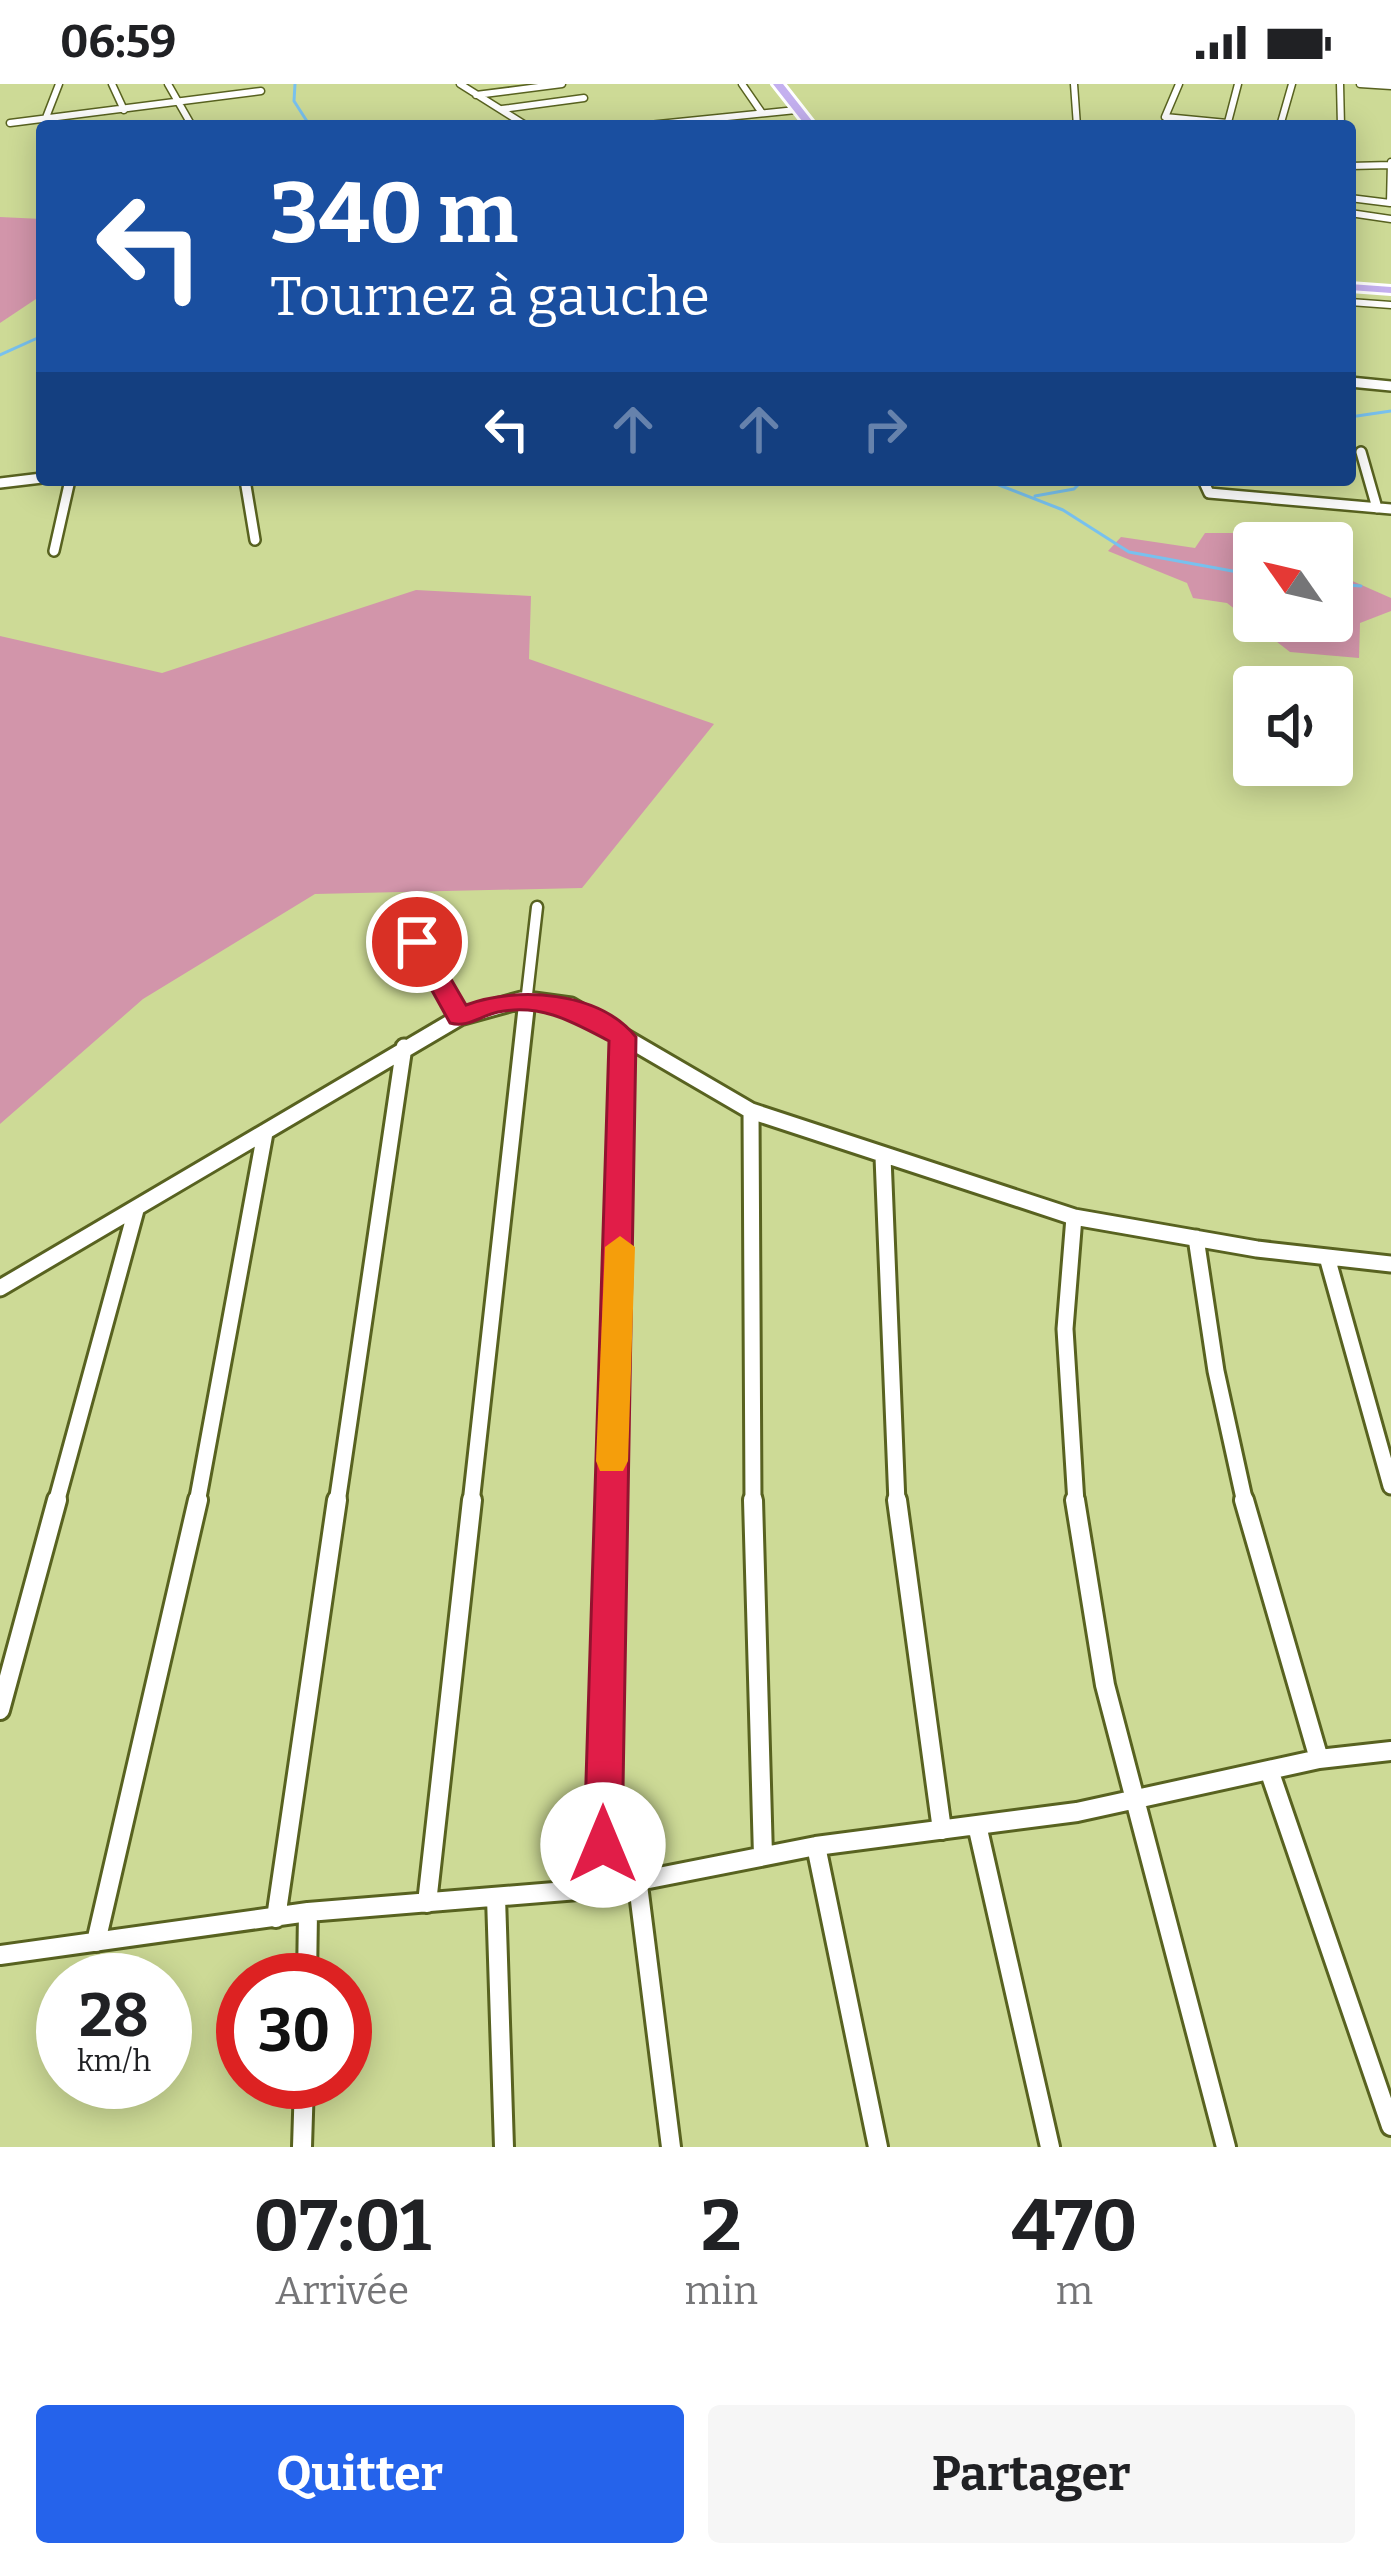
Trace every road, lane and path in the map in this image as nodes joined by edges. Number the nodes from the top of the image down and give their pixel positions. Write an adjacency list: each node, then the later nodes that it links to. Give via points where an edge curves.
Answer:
1 (59, 84): 25 (street)
2 (112, 84): 22 (street)
3 (168, 84): 20 (street)
4 (227, 84): 17 (street)
5 (460, 84): 18 (street)
6 (562, 84): 18 (street)
7 (742, 84): 24 (street)
8 (778, 84): 23 (main road)
9 (1074, 84): 30 (street)
10 (1178, 84): 31 (street, via 1165,117)
11 (1238, 84): 32 (street)
12 (1292, 84): 33 (street)
13 (1340, 84): 34 (street)
14 (1360, 84): 15 (street)
15 (1391, 86)
16 (261, 91): 17 (street)
17 (231, 94): 20 (street)
18 (476, 95): 21 (street)
19 (584, 98): 21 (street)
20 (178, 101): 22 (street); 26 (street)
21 (502, 109): 27 (street)
22 (124, 110): 25 (street)
23 (796, 110): 24 (street); 29 (main road)
24 (762, 113): 28 (street)
25 (45, 120)
26 (189, 120)
27 (518, 120)
28 (696, 120)
29 (805, 120)
30 (1077, 120)
31 (1188, 120)
32 (1228, 120)
33 (1282, 120)
34 (1342, 120)
35 (36, 121): 36 (street)
36 (10, 123)
37 (1391, 164): 38 (street); 39 (street, via 1390,203)
38 (1356, 166)
39 (1356, 199)
40 (1356, 212): 41 (street)
41 (1391, 219)
42 (1356, 287): 43 (main road)
43 (1391, 290)
44 (1356, 302): 45 (street)
45 (1391, 304)
46 (1356, 383): 47 (street)
47 (1391, 386)
48 (1361, 452): 54 (street)
49 (36, 479): 50 (street)
50 (0, 482)
51 (69, 486): 57 (street)
52 (246, 486): 56 (street)
53 (1206, 486): 54 (street, via 1209,493)
54 (1377, 508): 55 (street)
55 (1391, 509)
56 (255, 541)
57 (54, 551)
58 (396, 904): 61 (street)
59 (537, 907): 60 (street)
60 (523, 1000): 61 (street); 62 (street, via 571,1006); 86 (street)
61 (460, 1017): 63 (street)
62 (622, 1037): 64 (street); 84 (street)
63 (404, 1047): 65 (street); 88 (street)
64 (751, 1111): 66 (street); 82 (street)
65 (265, 1133): 67 (street); 89 (street, via 190,1534)
66 (883, 1157): 68 (street); 80 (street, via 899,1539)
67 (136, 1210): 72 (street); 74 (street)
68 (1074, 1217): 69 (street); 78 (street, via 1062,1294 1063,1392 1094,1624)
69 (1196, 1238): 70 (street); 76 (street, via 1206,1336 1238,1485)
70 (1327, 1257): 71 (street); 73 (street)
71 (1391, 1264)
72 (0, 1288)
73 (1391, 1486)
74 (0, 1710)
75 (1391, 1751): 76 (street)
76 (1319, 1759): 77 (street)
77 (1269, 1770): 78 (street); 93 (street)
78 (1134, 1799): 79 (street); 99 (street)
79 (977, 1826): 80 (street); 98 (street)
80 (942, 1830): 81 (street)
81 (816, 1846): 82 (street); 97 (street)
82 (763, 1856): 83 (street)
83 (637, 1877): 84 (street); 96 (street)
84 (603, 1888): 85 (street)
85 (496, 1898): 86 (street); 95 (street)
86 (427, 1903): 87 (street)
87 (308, 1912): 88 (street); 90 (street)
88 (276, 1918): 89 (street)
89 (96, 1942): 91 (street)
90 (307, 1953)
91 (0, 1955)
92 (303, 2109): 94 (street)
93 (1391, 2126)
94 (302, 2147)
95 (504, 2147)
96 (671, 2147)
97 (878, 2147)
98 (1050, 2147)
99 (1226, 2147)

